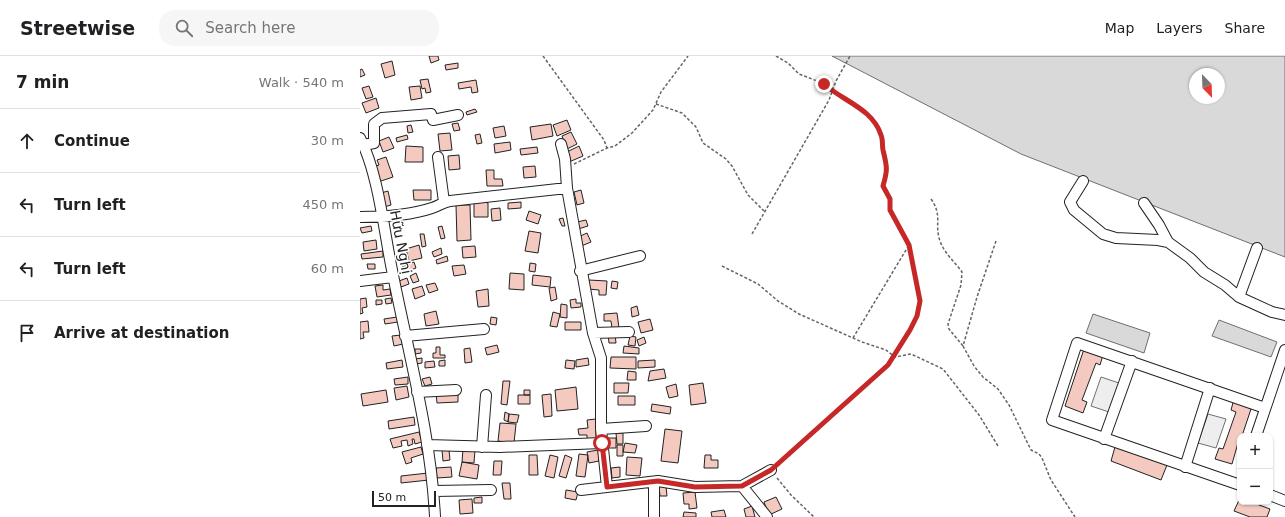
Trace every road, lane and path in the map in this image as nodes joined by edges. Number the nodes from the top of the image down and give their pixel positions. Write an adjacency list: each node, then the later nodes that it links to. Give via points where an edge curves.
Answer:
1 (543, 56): 10 (path, via 604,140)
2 (688, 56): 6 (path, via 666,85)
3 (776, 56): 5 (path, via 799,74 824,84)
4 (850, 56): 5 (path)
5 (832, 92): 18 (path); 24 (path, via 860,108 879,128 887,165 883,186 890,199 890,210)
6 (656, 104): 10 (path, via 632,133 615,146); 18 (path, via 682,113 696,127 703,143 732,166 748,195)
7 (458, 115): 8 (street, via 433,120 430,114 382,118 374,124 374,143)
8 (362, 141): 20 (street, Hữu Nghị, via 375,179)
9 (561, 144): 12 (street)
10 (607, 148): 12 (path)
11 (438, 157): 16 (street)
12 (566, 169): 14 (street)
13 (1083, 181): 23 (street, via 1070,202 1074,210 1096,229 1116,238)
14 (567, 188): 16 (street); 28 (street)
15 (931, 199): 38 (path, via 937,208 940,242 962,272 948,324)
16 (444, 202): 20 (street, via 433,208)
17 (1144, 203): 23 (street)
18 (764, 212): 21 (path)
19 (360, 217): 20 (street)
20 (381, 217): 29 (street, Hữu Nghị)
21 (752, 234)
22 (996, 241): 38 (path)
23 (1168, 242): 31 (street)
24 (909, 245): 37 (path); 40 (path, via 920,301 917,316)
25 (1257, 248): 31 (street)
26 (640, 256): 28 (street)
27 (722, 266): 37 (path, via 758,284 799,314)
28 (580, 271): 35 (street)
29 (393, 277): 30 (street); 36 (street, Hữu Nghị)
30 (360, 281)
31 (1239, 297): 32 (street)
32 (1285, 315)
33 (484, 329): 36 (street)
34 (629, 332): 35 (street)
35 (593, 333): 48 (street, via 601,358)
36 (405, 336): 44 (street, Hữu Nghị)
37 (853, 338): 40 (path, via 886,350)
38 (963, 346): 70 (path, via 974,366 998,389 1009,405 1031,450 1042,458 1051,480)
39 (1285, 350): 46 (street)
40 (895, 357): 53 (path, via 911,354 943,369 979,415); 56 (path)
41 (1132, 362): 42 (street); 50 (street); 50 (street, via 1077,343 1052,420)
42 (1210, 388): 46 (street); 55 (street)
43 (456, 390): 44 (street)
44 (417, 392): 52 (street, Hữu Nghị)
45 (486, 395): 54 (street)
46 (1265, 408): 49 (street)
47 (646, 426): 48 (street)
48 (601, 429): 51 (street)
49 (1257, 433)
50 (1104, 439): 55 (street)
51 (602, 443): 54 (street); 60 (street)
52 (427, 445): 54 (street); 63 (street, Hữu Nghị)
53 (998, 446)
54 (482, 447)
55 (1185, 467): 58 (street)
56 (771, 470): 59 (street); 69 (path, via 791,495)
57 (654, 482): 59 (street, via 695,487); 60 (street); 67 (street)
58 (1237, 483)
59 (742, 486): 68 (street)
60 (607, 487): 62 (street)
61 (490, 490): 63 (street)
62 (581, 490)
63 (434, 491): 66 (street, Hữu Nghị)
64 (1273, 496): 65 (street)
65 (1285, 500)
66 (435, 517)
67 (654, 517)
68 (767, 517)
69 (814, 517)
70 (1075, 517)

